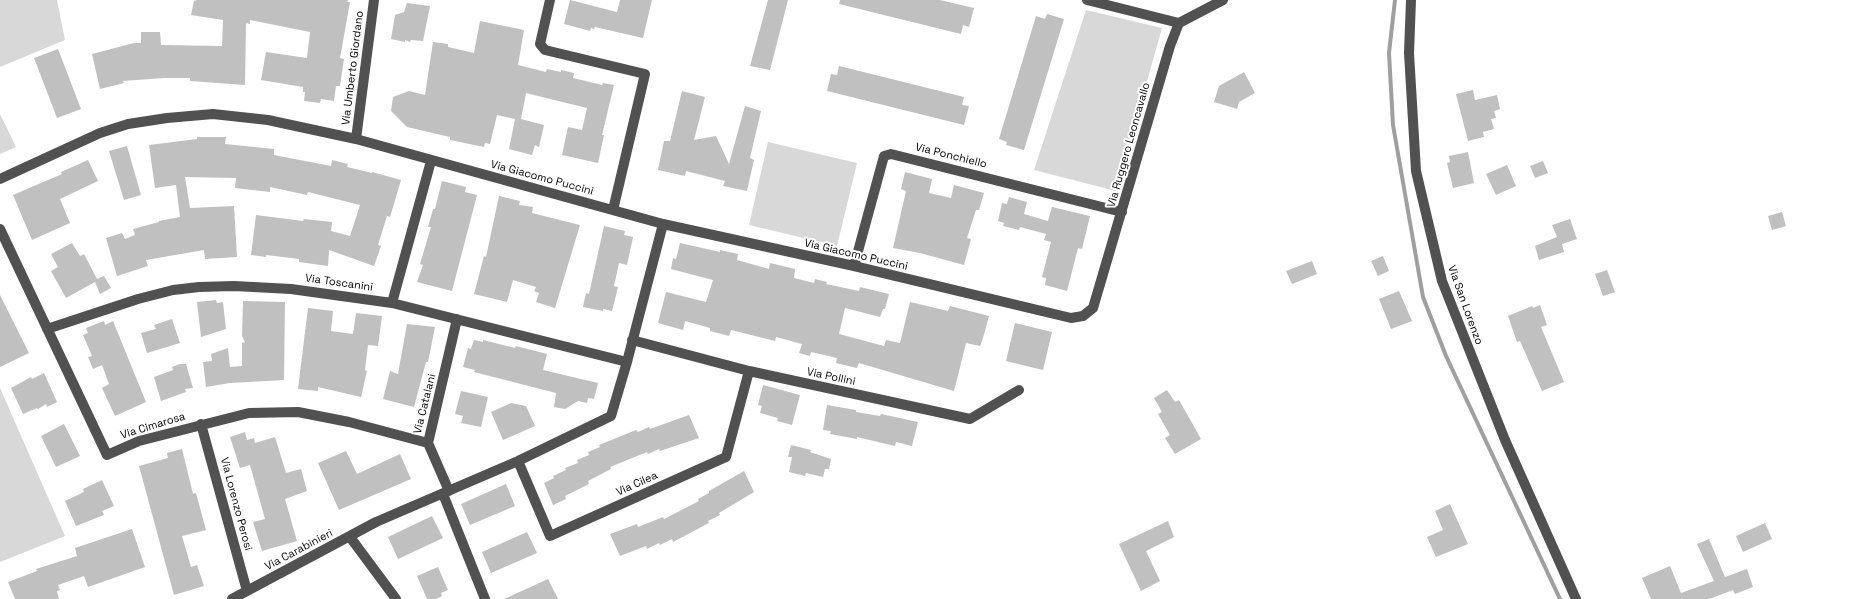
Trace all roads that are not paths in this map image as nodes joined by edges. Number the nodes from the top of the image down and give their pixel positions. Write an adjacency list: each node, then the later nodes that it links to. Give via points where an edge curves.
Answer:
1 (374, 0): 7 (street, Via Umberto Giordano)
2 (550, 0): 10 (street, via 540,44 546,50 645,74)
3 (1087, 0): 6 (street)
4 (1223, 0): 6 (street)
5 (1411, 0): 32 (street, Via San Lorenzo, via 1409,53 1416,171 1442,282 1505,440)
6 (1180, 22): 11 (street, Via Ruggero Leoncavallo, via 1170,46)
7 (356, 139): 8 (street, Via Giacomo Puccini); 9 (street, Via Giacomo Puccini, via 268,120 213,114 167,118 128,124 100,132)
8 (431, 161): 10 (street, Via Giacomo Puccini); 15 (street)
9 (0, 179)
10 (613, 210): 12 (street, Via Giacomo Puccini)
11 (1122, 212): 14 (street, Via Ponchiello, via 891,154 884,156); 16 (street, Via Ruggero Leoncavallo, via 1093,308)
12 (663, 224): 14 (street, Via Giacomo Puccini); 19 (street)
13 (0, 229): 18 (street, Via Cimarosa)
14 (854, 266): 16 (street, Via Giacomo Puccini, via 1071,318)
15 (392, 303): 17 (street, Via Toscanini); 18 (street, Via Toscanini, via 291,289 199,287 173,290 138,299)
16 (1083, 316)
17 (457, 319): 20 (street, Via Toscanini); 24 (street, Via Catalani)
18 (47, 329): 23 (street, Via Cimarosa, via 107,455 138,441)
19 (632, 340): 20 (street); 21 (street, Via Pollini)
20 (627, 362): 25 (street, via 610,416)
21 (749, 371): 22 (street, Via Pollini, via 970,419); 25 (street, Via Cilea, via 726,457 550,536)
22 (1019, 390)
23 (201, 424): 24 (street, Via Cimarosa, via 249,413 298,412 349,422); 28 (street, Via Lorenzo Perosi)
24 (428, 443): 26 (street, Via Catalani)
25 (518, 461): 26 (street)
26 (446, 493): 27 (street, via 376,522); 31 (street)
27 (350, 536): 28 (street, Via Carabinieri); 30 (street, Via Carabinieri)
28 (247, 591): 29 (street, Via Carabinieri)
29 (232, 599)
30 (396, 599)
31 (485, 599)
32 (1576, 599)

